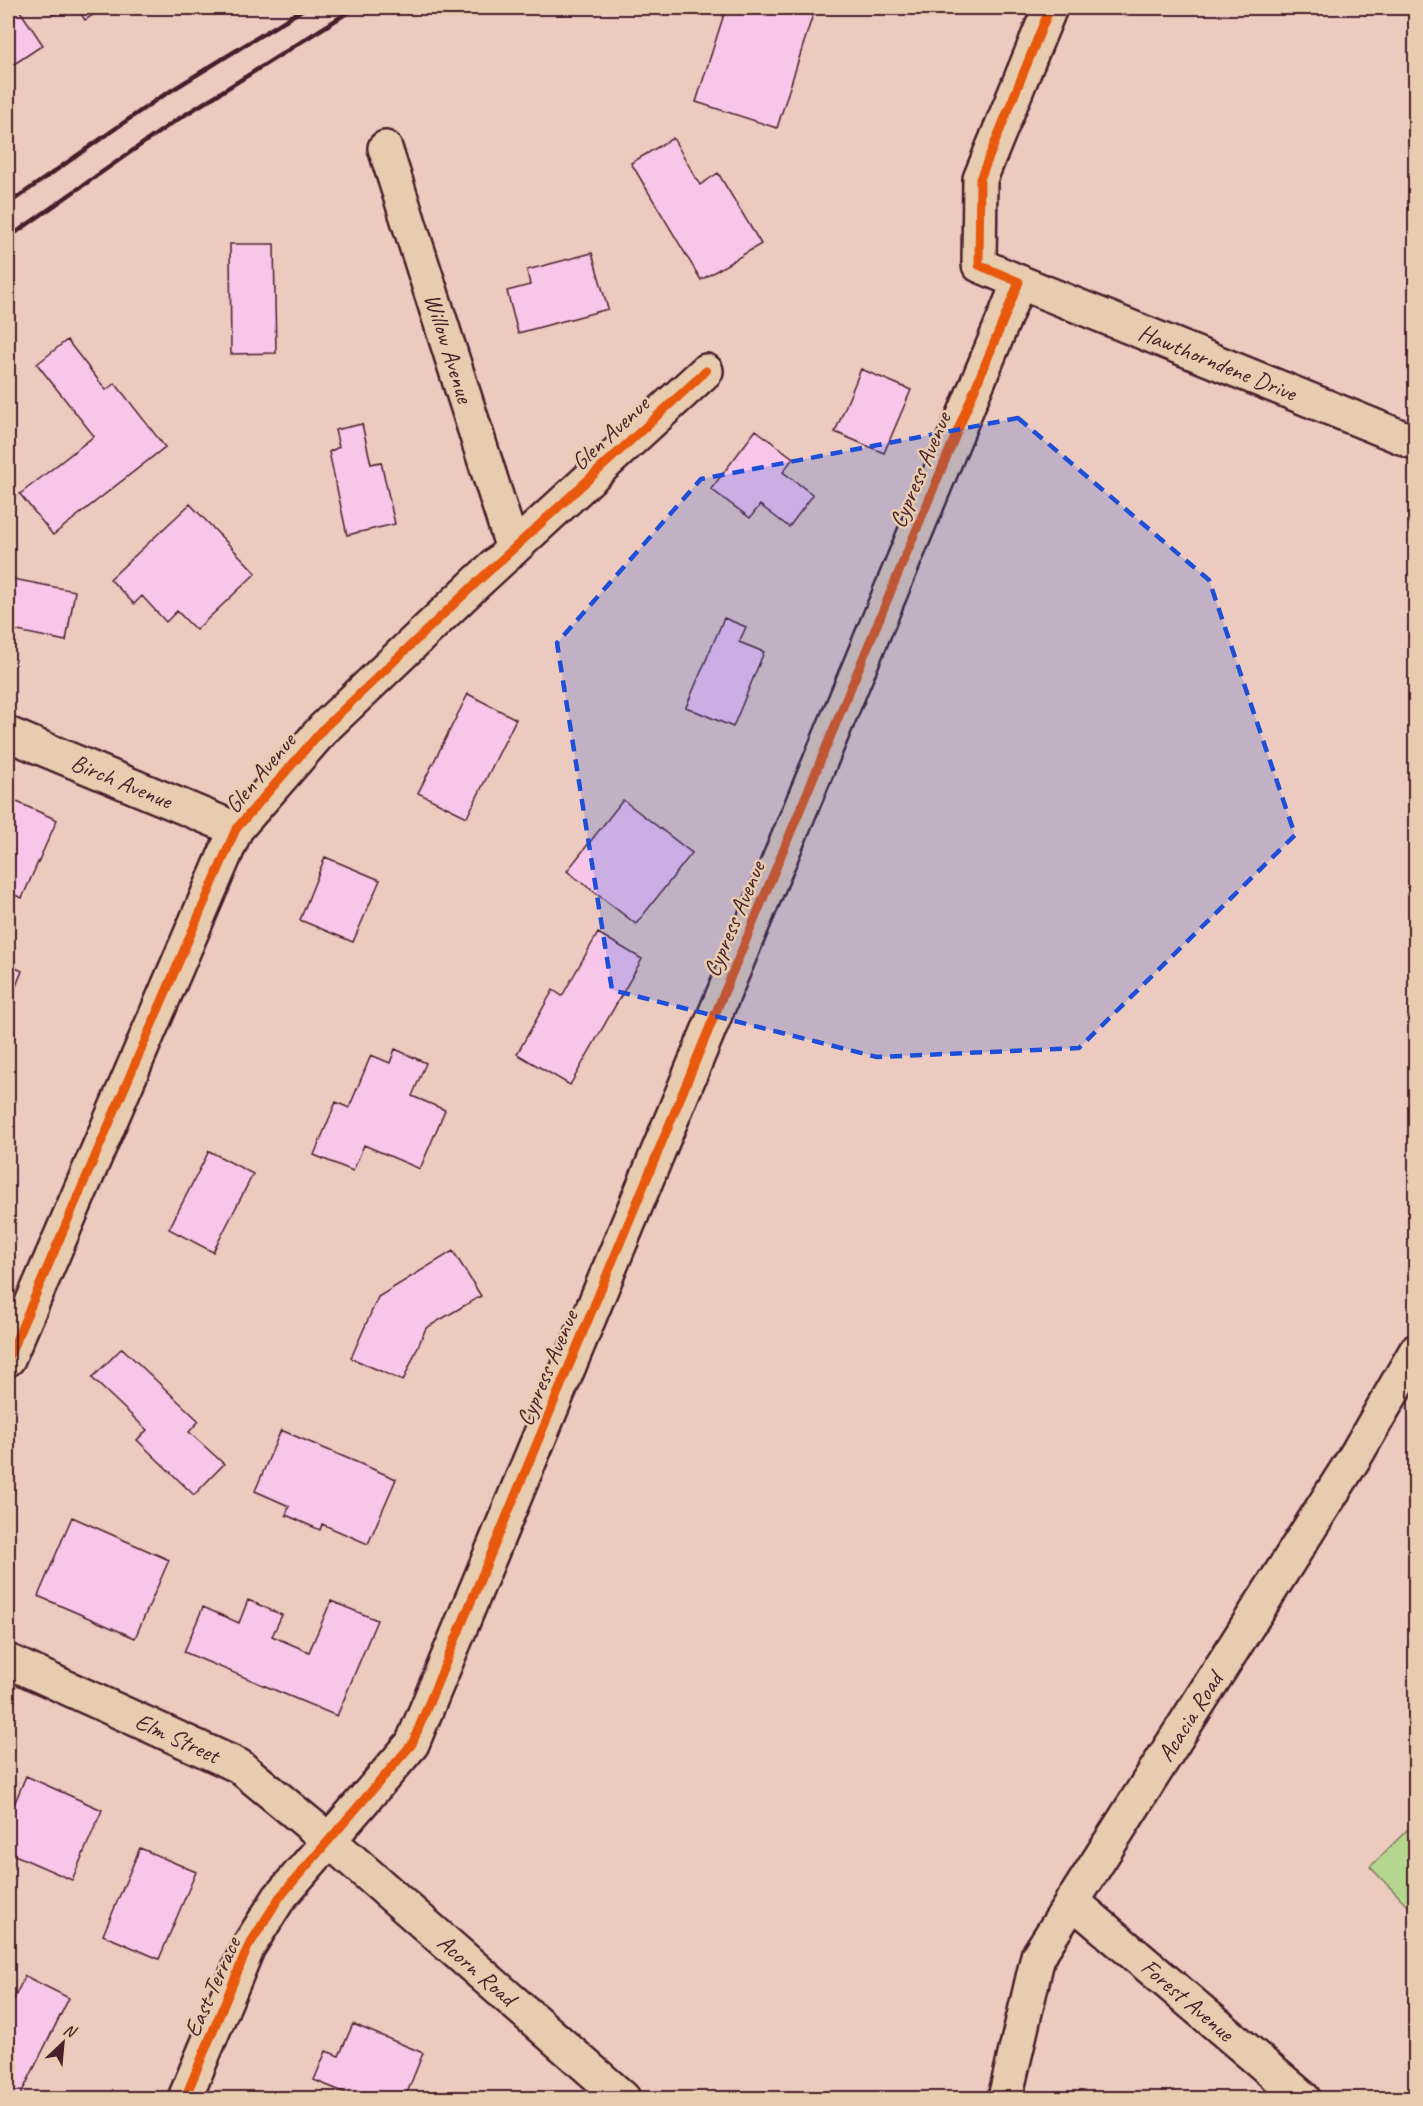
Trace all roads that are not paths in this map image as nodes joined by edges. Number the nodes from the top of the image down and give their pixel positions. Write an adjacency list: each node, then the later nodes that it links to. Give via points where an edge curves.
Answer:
1 (1050, 8): 3 (street, via 980,179 979,265)
2 (385, 148): 6 (street, Willow Avenue)
3 (1019, 282): 5 (street, Hawthorndene Drive); 12 (street, Cypress Avenue, via 412,1744)
4 (706, 371): 6 (street, Glen Avenue)
5 (1416, 443)
6 (513, 549): 8 (street, Glen Avenue, via 324,728)
7 (8, 734): 8 (street, Birch Avenue)
8 (237, 829): 10 (street, Glen Avenue)
9 (1416, 1351): 13 (street, Acacia Road, via 1356,1455)
10 (8, 1359)
11 (8, 1661): 12 (street, Elm Street, via 239,1766)
12 (330, 1841): 14 (street, East Terrace, via 279,1898 248,1947); 15 (street, Acorn Road)
13 (1072, 1901): 16 (street, Acacia Road, via 1038,1956); 17 (street, Forest Avenue)
14 (185, 2098)
15 (622, 2098)
16 (1005, 2098)
17 (1303, 2098)

